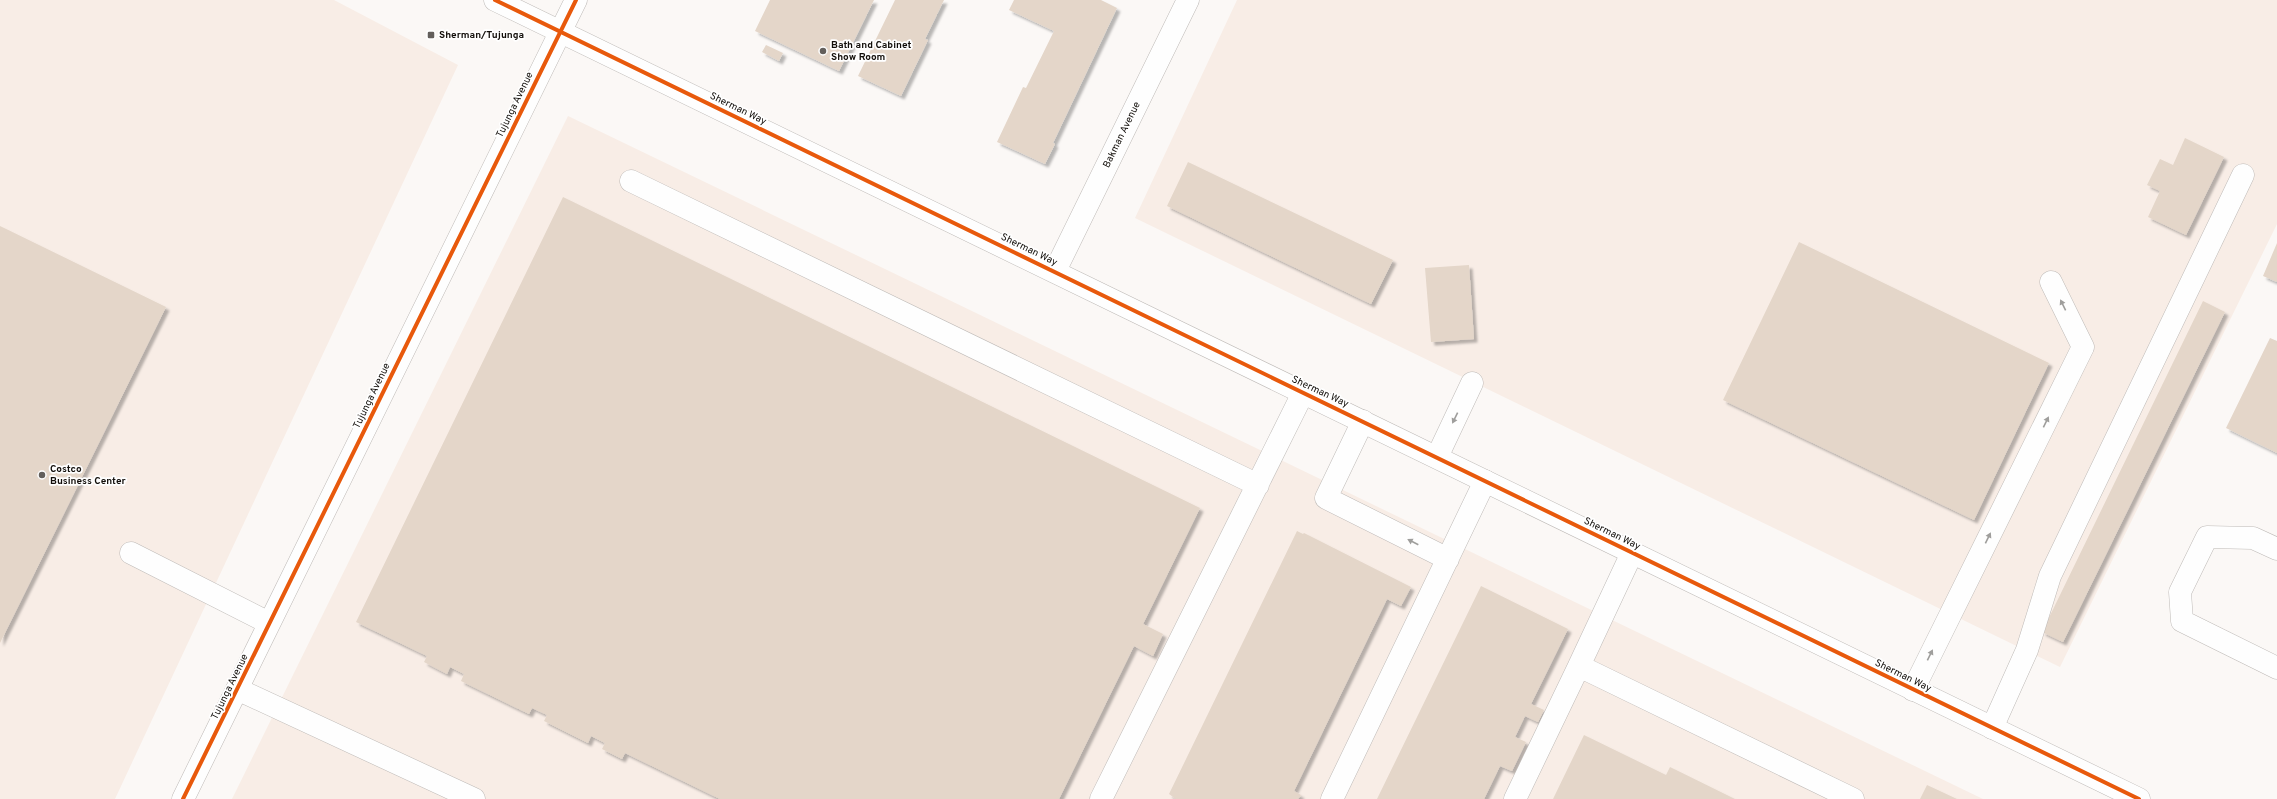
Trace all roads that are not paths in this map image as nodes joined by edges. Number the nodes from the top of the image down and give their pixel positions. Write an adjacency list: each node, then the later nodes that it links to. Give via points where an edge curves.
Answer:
1 (495, 0): 4 (main road, Sherman Way)
2 (576, 0): 4 (main road, Tujunga Avenue)
3 (1188, 0): 7 (main road, Bakman Avenue)
4 (560, 32): 7 (main road, Sherman Way); 19 (main road, Tujunga Avenue)
5 (2243, 175): 24 (main road, via 2050,576 2027,650)
6 (631, 181): 14 (main road)
7 (1056, 271): 10 (main road, Sherman Way)
8 (2051, 282): 23 (main road, one-way to 8, via 2083,347)
9 (1472, 383): 12 (main road, one-way to 12)
10 (1303, 393): 11 (main road, Sherman Way); 14 (main road)
11 (1363, 421): 12 (main road, Sherman Way); 18 (main road, one-way to 11, via 1326,498)
12 (1437, 457): 13 (main road, Sherman Way)
13 (1485, 481): 16 (main road, Sherman Way); 18 (main road)
14 (1258, 485): 27 (main road)
15 (2277, 549): 21 (main road, via 2253,538 2207,537 2180,592 2182,620)
16 (1632, 552): 20 (main road); 23 (main road, Sherman Way)
17 (131, 553): 19 (main road)
18 (1448, 559): 28 (main road)
19 (269, 624): 22 (main road, Tujunga Avenue)
20 (1580, 666): 29 (main road); 30 (main road)
21 (2277, 668)
22 (238, 689): 25 (main road, Tujunga Avenue); 26 (main road)
23 (1913, 690): 24 (main road, Sherman Way)
24 (1992, 728): 31 (main road, Sherman Way)
25 (183, 799)
26 (474, 799)
27 (1101, 799)
28 (1332, 799)
29 (1515, 799)
30 (1853, 799)
31 (2139, 799)

